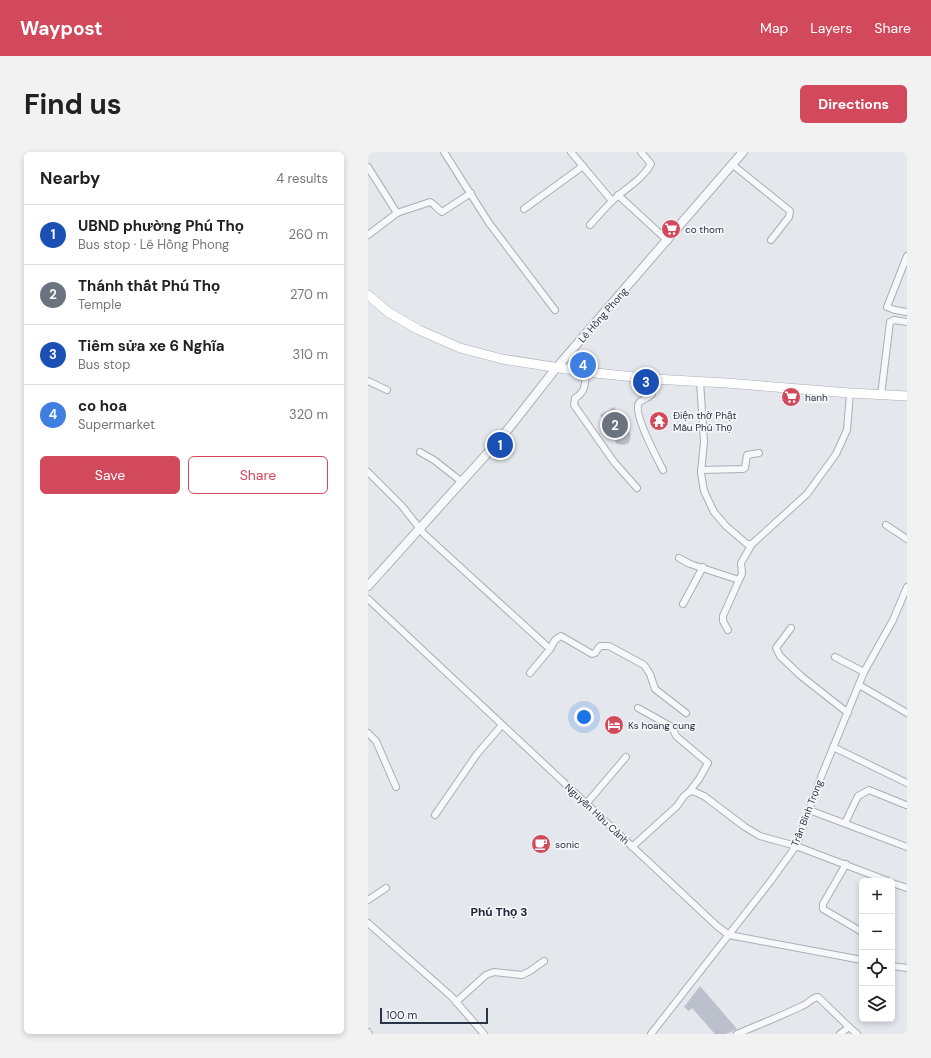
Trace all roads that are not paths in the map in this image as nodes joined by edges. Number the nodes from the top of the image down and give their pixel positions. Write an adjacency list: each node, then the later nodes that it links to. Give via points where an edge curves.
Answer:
1 (444, 152): 8 (street)
2 (571, 152): 7 (street)
3 (641, 152): 9 (street, via 650,164 640,178)
4 (744, 152): 5 (street, Lê Hồng Phong)
5 (732, 165): 15 (street, via 790,212); 16 (street, Lê Hồng Phong)
6 (368, 166): 12 (street)
7 (583, 166): 10 (street); 11 (street)
8 (471, 193): 12 (street, via 442,212 430,202); 19 (street, via 489,223)
9 (618, 195): 10 (street); 16 (street)
10 (612, 201): 13 (street)
11 (524, 209)
12 (397, 213): 14 (street)
13 (590, 225)
14 (368, 235)
15 (771, 240)
16 (668, 241): 22 (street, Lê Hồng Phong)
17 (907, 256): 20 (street, via 886,307)
18 (368, 295): 22 (main road, via 388,312 419,330 460,348)
19 (555, 310)
20 (907, 312)
21 (907, 322): 29 (street, via 890,322)
22 (557, 367): 23 (main road); 36 (street, Lê Hồng Phong, via 502,437)
23 (586, 372): 24 (main road); 37 (street, via 585,387 575,398 574,404 614,462)
24 (654, 379): 26 (main road); 33 (street, via 652,394 637,407 648,441)
25 (368, 381): 27 (street)
26 (700, 381): 28 (main road); 34 (street, via 704,442)
27 (387, 390)
28 (850, 393): 29 (main road); 41 (street, via 847,430 836,454 807,494)
29 (881, 395): 30 (main road)
30 (907, 396)
31 (420, 452): 36 (street)
32 (759, 453): 34 (street, via 747,455 745,468 741,470)
33 (663, 470)
34 (701, 470): 41 (street, via 704,491 714,512 740,539)
35 (368, 472): 39 (street)
36 (462, 482): 39 (street, Lê Hồng Phong)
37 (637, 488)
38 (886, 525): 40 (street)
39 (420, 528): 45 (street, Lê Hồng Phong); 51 (street, via 448,557)
40 (907, 539)
41 (752, 544): 44 (street, via 741,563 742,574)
42 (679, 558): 43 (street)
43 (703, 567): 44 (street); 48 (street)
44 (739, 580): 50 (street, via 722,616)
45 (368, 586)
46 (907, 587): 53 (street, Trần Bình Trọng, via 893,620)
47 (368, 599): 60 (street, Nguyễn Hữu Cảnh)
48 (683, 604)
49 (791, 628): 59 (street, via 776,648 778,654)
50 (728, 630)
51 (550, 649): 54 (street); 58 (street, via 561,636 592,654 600,646 609,646 644,665 655,689)
52 (835, 657): 53 (street)
53 (864, 672): 55 (street, Trần Bình Trọng)
54 (530, 673)
55 (859, 685): 57 (street); 59 (street, Trần Bình Trọng)
56 (638, 708): 66 (street, via 672,727 676,736 708,763)
57 (907, 712)
58 (686, 713)
59 (848, 713): 62 (street, Trần Bình Trọng)
60 (502, 725): 67 (street, Nguyễn Hữu Cảnh); 70 (street, via 476,754)
61 (368, 733): 65 (street, via 376,741)
62 (833, 747): 64 (street); 69 (street, Trần Bình Trọng)
63 (626, 757): 67 (street)
64 (907, 783)
65 (396, 787)
66 (689, 792): 72 (street, via 704,796 745,828 760,836); 73 (street)
67 (586, 804): 73 (street, Nguyễn Hữu Cảnh)
68 (906, 805): 71 (street, via 869,790 858,796)
69 (809, 810): 71 (street); 72 (street, Trần Bình Trọng)
70 (435, 815)
71 (845, 823): 74 (street)
72 (796, 846): 75 (street); 83 (street, Trần Bình Trọng)
73 (632, 847): 83 (street, Nguyễn Hữu Cảnh)
74 (907, 847)
75 (846, 864): 76 (street); 82 (street, via 823,904 823,909)
76 (881, 878)
77 (895, 883): 79 (street)
78 (386, 888): 80 (street)
79 (907, 888)
80 (368, 900)
81 (368, 923): 88 (street)
82 (859, 930)
83 (729, 935): 84 (street, Nguyễn Hữu Cảnh); 91 (street, Trần Bình Trọng)
84 (859, 959)
85 (544, 961): 88 (street, via 522,975 494,972 486,975)
86 (895, 966): 87 (street)
87 (907, 968)
88 (456, 1002): 90 (street)
89 (848, 1027): 92 (street, via 818,997 814,997 805,1005); 93 (street); 94 (street)
90 (484, 1034)
91 (651, 1034)
92 (737, 1034)
93 (840, 1034)
94 (857, 1034)

